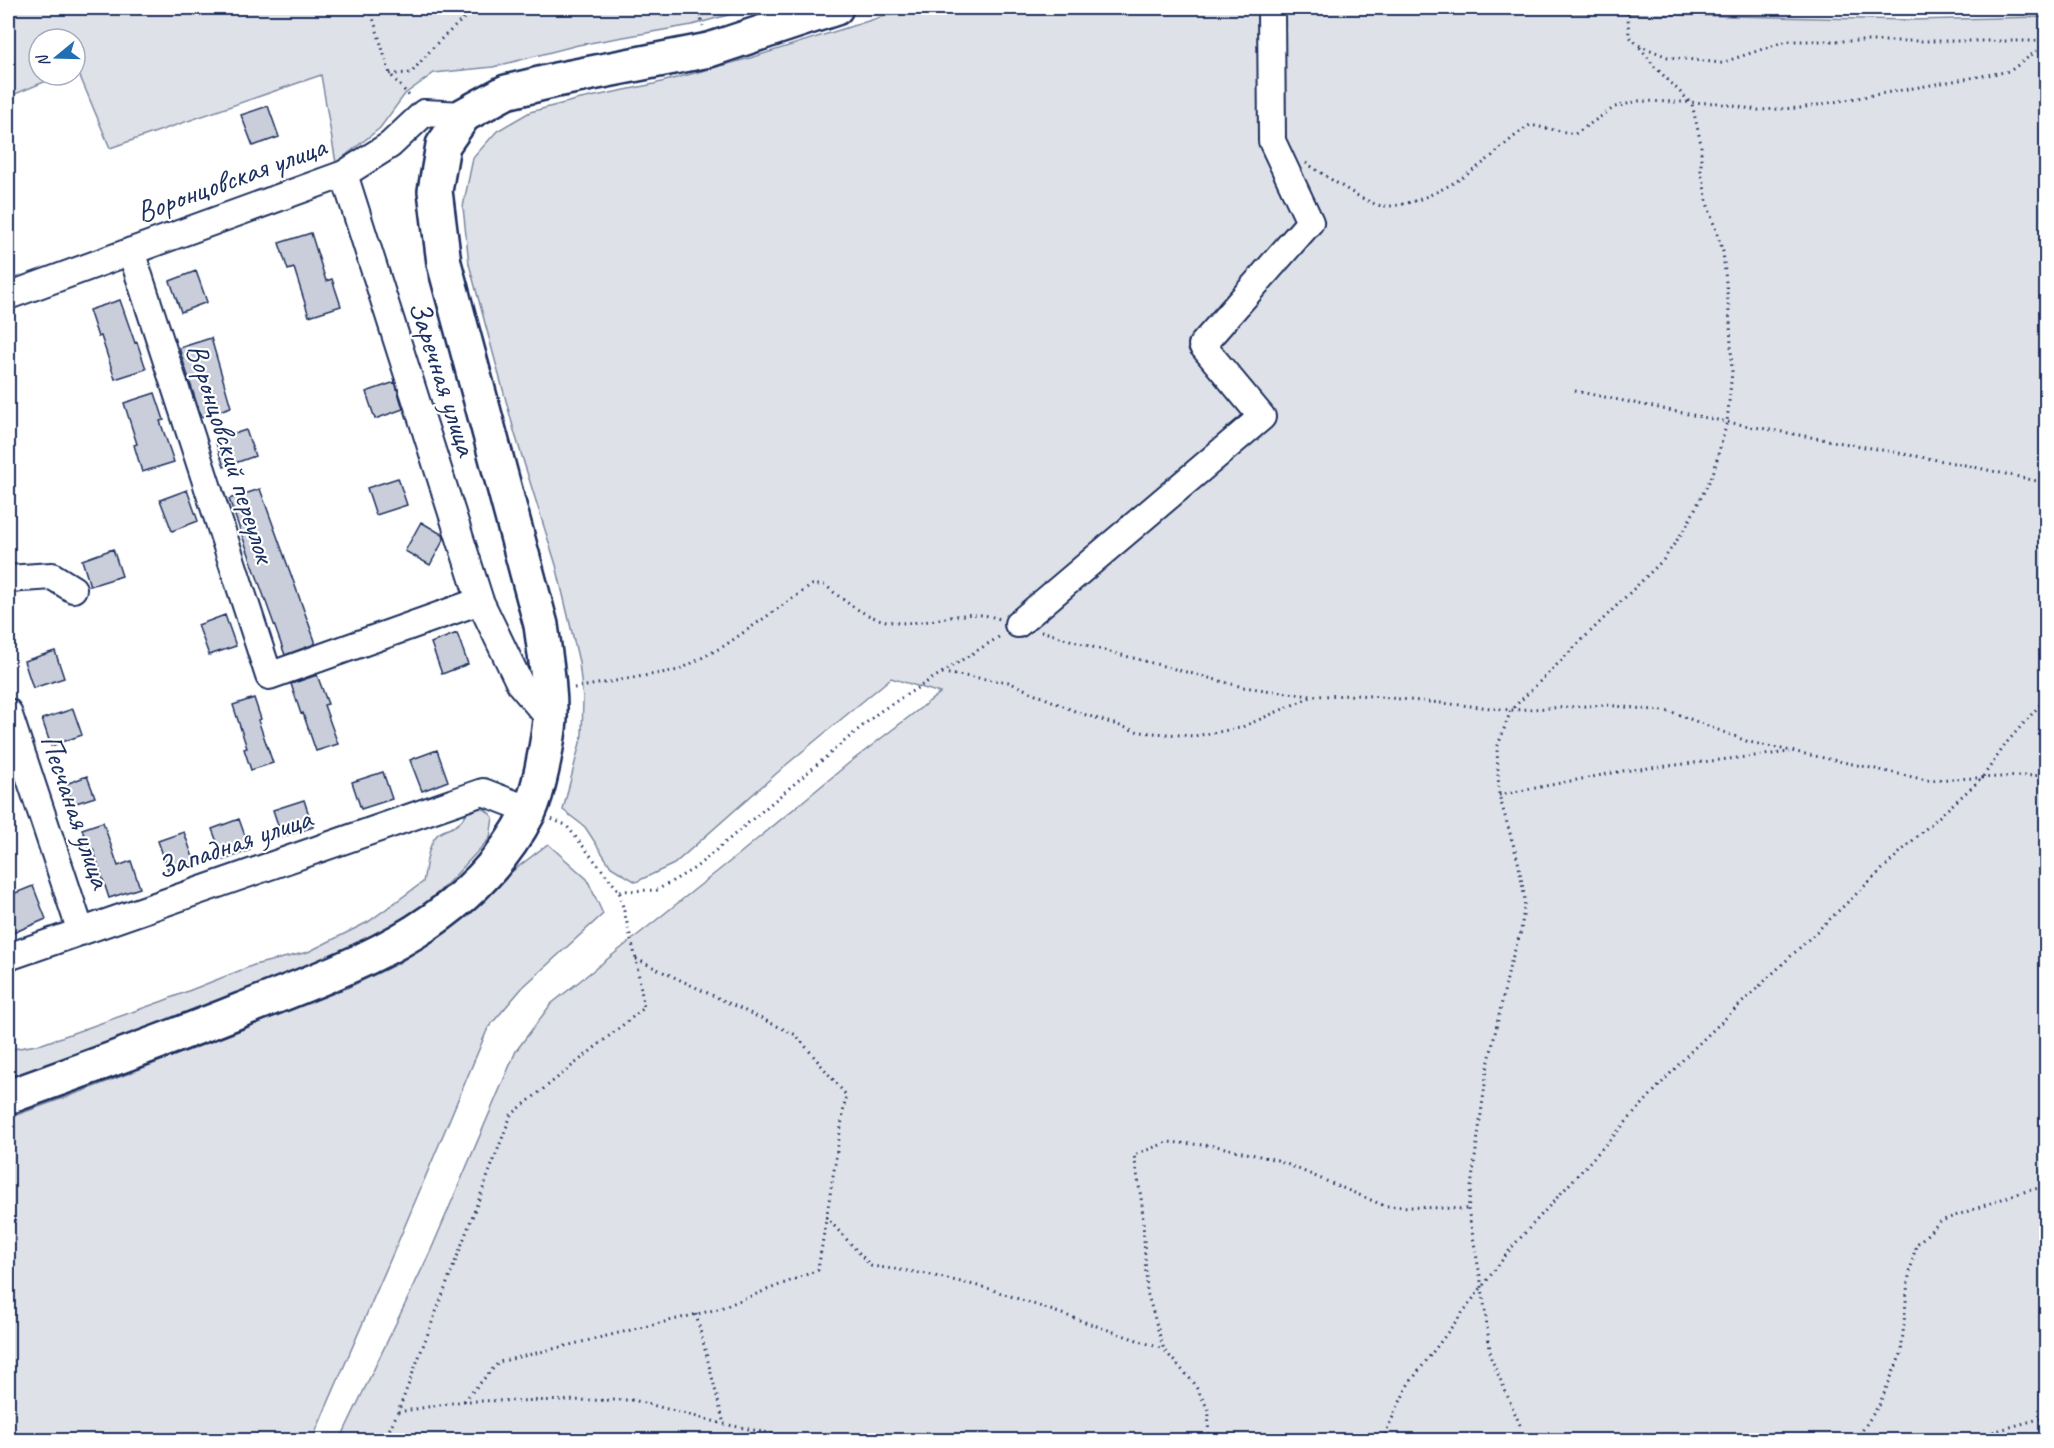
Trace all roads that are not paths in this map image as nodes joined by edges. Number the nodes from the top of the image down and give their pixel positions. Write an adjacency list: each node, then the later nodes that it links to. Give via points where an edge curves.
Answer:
1 (836, 8): 3 (main road, via 709,50 506,92)
2 (1271, 8): 10 (street, via 1272,141 1311,222 1202,345 1262,417)
3 (464, 115): 4 (street, Воронцовская улица, via 424,112 390,145); 11 (main road, via 443,145 435,191 444,263 541,625)
4 (344, 174): 5 (street, Воронцовская улица); 9 (street, Заречная улица)
5 (130, 251): 6 (street, Воронцовская улица); 9 (street, Воронцовский переулок, via 269,676)
6 (8, 296)
7 (8, 579): 8 (street, via 52,576)
8 (73, 589)
9 (480, 601): 11 (street, Заречная улица, via 520,684)
10 (1018, 624)
11 (549, 706): 13 (main road, via 539,780)
12 (8, 712): 14 (street, Песчаная улица)
13 (530, 810): 14 (street, Западная улица, via 483,792); 16 (main road, via 492,866 468,891 432,921 392,946 353,966 150,1047)
14 (81, 932): 15 (street, Западная улица)
15 (8, 957)
16 (8, 1097)

